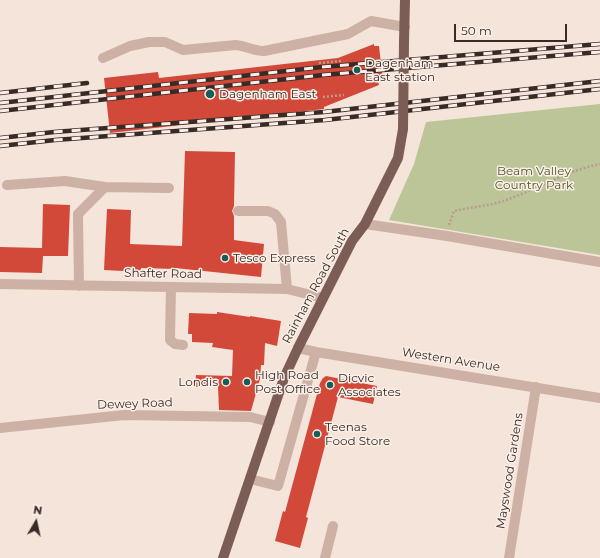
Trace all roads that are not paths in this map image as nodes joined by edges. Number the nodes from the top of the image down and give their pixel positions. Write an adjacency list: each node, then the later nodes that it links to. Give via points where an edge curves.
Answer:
1 (405, 0): 2 (main road, Rainham Road South)
2 (405, 27): 3 (street, via 371,21 348,34 264,51 236,45 184,50 165,42 149,42 130,46); 8 (main road, Rainham Road South, bridge, via 403,129 398,158)
3 (103, 58)
4 (7, 185): 5 (street, via 65,181)
5 (104, 187): 6 (street); 11 (street, via 78,214)
6 (169, 188)
7 (238, 211): 13 (street, via 268,211 275,214 281,222)
8 (365, 224): 9 (street); 14 (main road, Rainham Road South, via 352,241)
9 (600, 262)
10 (0, 284): 11 (street, Shafter Road)
11 (79, 286): 12 (street, Shafter Road)
12 (171, 287): 13 (street, Shafter Road); 15 (street, via 170,340)
13 (287, 289): 14 (street, Shafter Road)
14 (323, 298): 16 (main road, Rainham Road South)
15 (183, 345)
16 (298, 348): 17 (street, Western Avenue); 20 (main road, Rainham Road South, via 284,378)
17 (316, 352): 18 (street, Western Avenue); 22 (street, via 278,486)
18 (536, 387): 19 (street, Western Avenue); 26 (street, Mayswood Gardens)
19 (600, 398)
20 (270, 422): 21 (street, Dewey Road, via 250,417 124,415); 22 (main road, Rainham Road South)
21 (0, 428)
22 (250, 479): 24 (main road, Rainham Road South)
23 (333, 526): 25 (street)
24 (222, 558)
25 (325, 558)
26 (509, 558)

